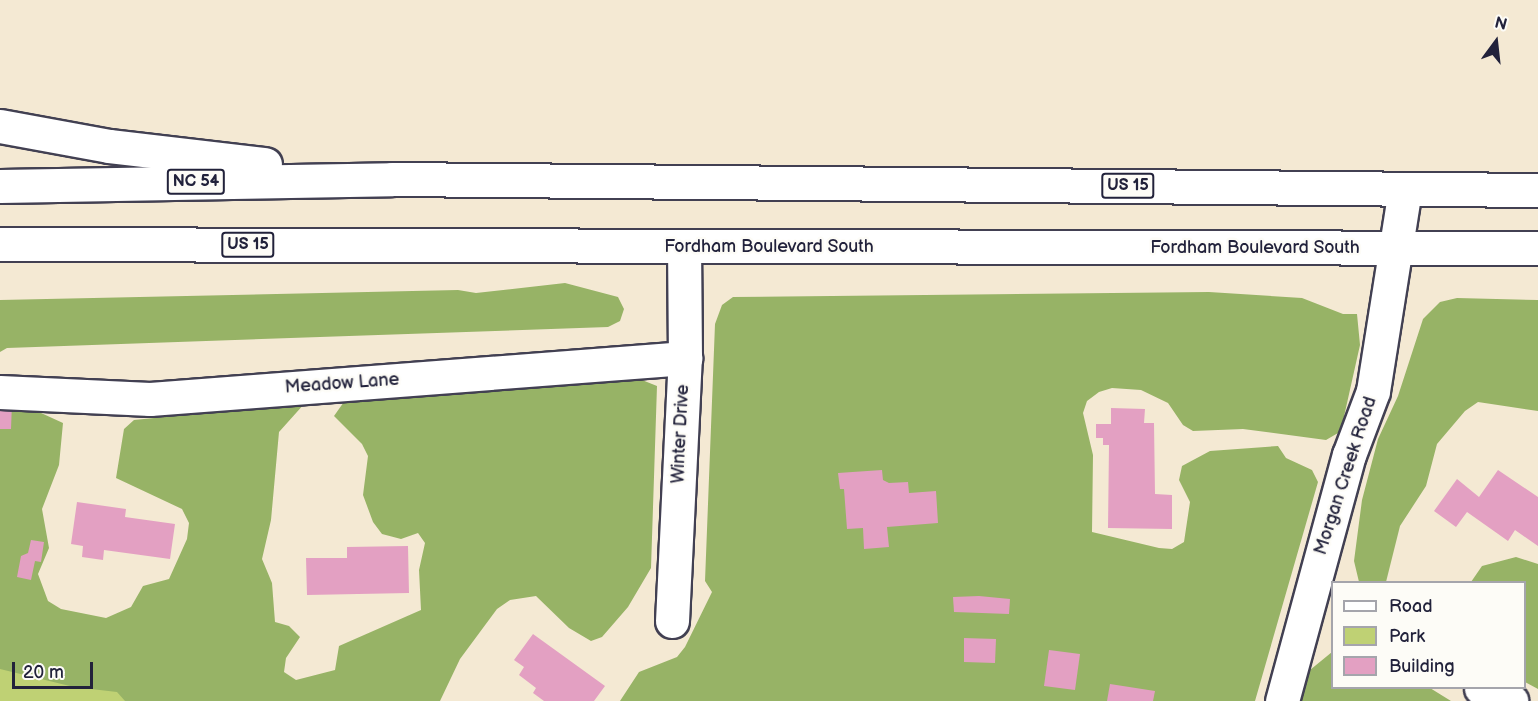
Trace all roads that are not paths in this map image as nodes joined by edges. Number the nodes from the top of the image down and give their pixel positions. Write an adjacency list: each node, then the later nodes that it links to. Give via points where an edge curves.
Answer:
1 (0, 126): 2 (main road, US 15, via 110,146)
2 (392, 179): 3 (main road, NC 54); 4 (main road, US 15)
3 (0, 186)
4 (1405, 190): 5 (main road, US 15); 8 (main road, Morgan Creek Road)
5 (1538, 190)
6 (0, 244): 7 (main road, Fordham Boulevard South / US 15)
7 (684, 247): 8 (main road, Fordham Boulevard South / US 15); 10 (main road, Winter Drive)
8 (1397, 248): 9 (main road, Fordham Boulevard South / US 15); 12 (main road, Morgan Creek Road, via 1373,391 1349,455)
9 (1538, 248)
10 (685, 358): 11 (main road, Meadow Lane, via 150,399); 13 (main road, Winter Drive)
11 (0, 392)
12 (1321, 599): 15 (main road, Morgan Creek Road)
13 (672, 621)
14 (1485, 689): 16 (main road)
15 (1282, 701)
16 (1511, 701)

